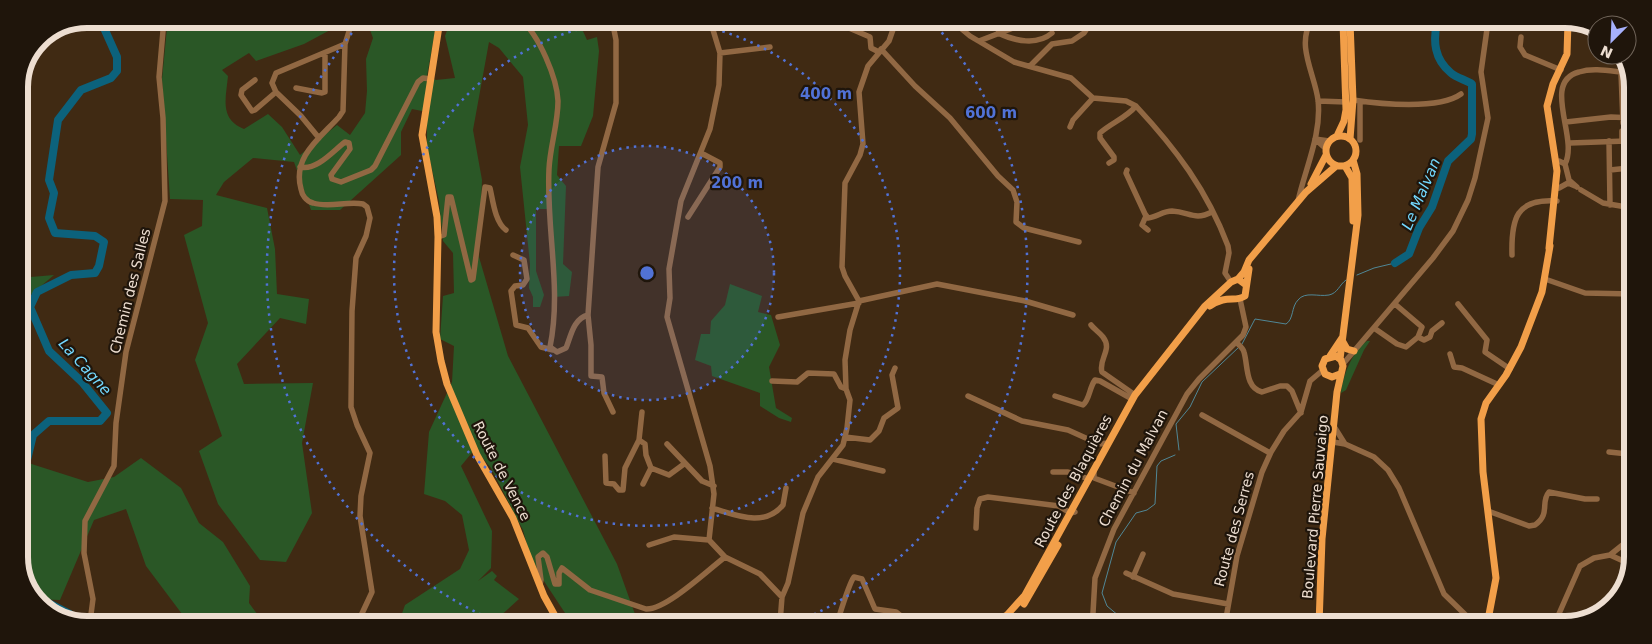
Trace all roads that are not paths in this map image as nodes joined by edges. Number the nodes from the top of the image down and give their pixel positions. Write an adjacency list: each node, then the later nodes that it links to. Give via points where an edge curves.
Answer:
1 (164, 28): 160 (street, Chemin des Salles, via 159,77 165,201 126,352 116,423 114,466 85,521 84,553 94,599)
2 (350, 28): 21 (street)
3 (439, 28): 29 (main road, Route de Vence)
4 (530, 28): 101 (street, via 552,70 558,101 549,170 555,289 555,322 550,347)
5 (614, 28): 90 (street, via 616,104 598,167)
6 (712, 28): 25 (street)
7 (849, 28): 23 (street, via 870,37 871,48)
8 (894, 28): 23 (street, via 889,41)
9 (961, 28): 20 (street)
10 (1009, 28): 17 (street)
11 (1087, 28): 26 (street, via 1072,40 1052,44)
12 (1309, 28): 35 (street, via 1305,37 1306,51)
13 (1344, 28): 36 (main road)
14 (1350, 28): 36 (main road)
15 (1487, 28): 88 (street, via 1480,72 1488,118 1468,200 1450,235)
16 (1568, 28): 27 (main road, via 1567,53)
17 (998, 33): 18 (street, via 1035,41 1045,40); 20 (street)
18 (1052, 34)
19 (1521, 37): 27 (street, via 1520,47 1526,56)
20 (979, 41): 26 (street, via 1010,60)
21 (345, 44): 24 (street); 44 (street, via 343,111)
22 (770, 47): 25 (street)
23 (880, 51): 77 (street, via 950,118 1013,190 1017,202 1016,222 1024,228); 87 (street, via 868,66 860,92 862,150 846,177 844,188 842,267)
24 (325, 53): 31 (street, via 325,92); 32 (street, via 276,73 272,83)
25 (720, 53): 53 (street, via 713,117)
26 (1030, 66): 34 (street, via 1071,78)
27 (1560, 70): 38 (main road, via 1549,94)
28 (1621, 73): 39 (street); 40 (street, via 1594,70 1579,72 1570,78 1563,86 1561,96)
29 (431, 79): 59 (street, via 423,78 418,82 371,170 341,182 332,179 331,175 350,150 349,143 345,142 318,164); 76 (main road, Route de Vence, via 422,135)
30 (255, 80): 32 (street, via 242,90 241,95 252,110)
31 (296, 88)
32 (276, 92): 44 (street)
33 (1461, 94): 36 (street, via 1455,98 1415,104)
34 (1093, 98): 37 (street, via 1126,101); 41 (street)
35 (1318, 101): 36 (street); 45 (street)
36 (1353, 101): 43 (main road); 46 (main road); 47 (street)
37 (1136, 106): 55 (street, via 1100,133 1100,138 1114,157); 70 (street, via 1191,171)
38 (1548, 117): 56 (main road); 66 (main road, via 1557,171)
39 (1623, 120): 40 (street)
40 (1566, 122): 51 (street)
41 (1070, 127)
42 (1622, 131): 48 (street)
43 (1337, 136): 46 (main road); 49 (main road)
44 (318, 138): 59 (street, via 306,152)
45 (1315, 139): 49 (street); 52 (street); 67 (street)
46 (1350, 139): 54 (main road, via 1356,151)
47 (1360, 140)
48 (1622, 140): 50 (street)
49 (1329, 141): 52 (main road)
50 (1609, 141): 51 (street); 62 (street)
51 (1570, 143): 56 (street, via 1569,158)
52 (1326, 152): 57 (main road); 65 (main road)
53 (701, 153): 72 (street, via 720,163 720,167); 140 (street, via 684,188 674,229 667,317)
54 (1353, 160): 58 (main road); 75 (main road, via 1358,198)
55 (1109, 163)
56 (1562, 163): 63 (main road); 63 (street, via 1569,180 1577,187 1568,183)
57 (1336, 166): 58 (main road); 65 (main road)
58 (1345, 166): 75 (main road, via 1352,178)
59 (300, 168): 161 (street, via 300,187 309,202 363,204 370,218 356,258 352,311 351,407 370,453 360,516 372,592)
60 (1624, 168): 62 (street)
61 (1127, 170): 71 (street)
62 (1610, 170): 68 (street)
63 (1559, 188): 66 (main road)
64 (1581, 190): 68 (street)
65 (1306, 192): 67 (main road)
66 (1556, 201): 79 (street, via 1539,201 1519,213 1512,223); 81 (main road)
67 (1298, 204): 78 (main road)
68 (1610, 205): 69 (street)
69 (1624, 207)
70 (1212, 212): 71 (street, via 1201,217 1172,211); 82 (street, via 1228,246 1225,270)
71 (1146, 216): 74 (street, via 1142,225)
72 (688, 217)
73 (506, 230): 76 (street, Route de Vence, via 495,211 490,188 486,187 471,280 451,197 448,198 444,235)
74 (1148, 230)
75 (1355, 236): 98 (main road)
76 (438, 237): 157 (main road, Route de Vence, via 436,332 447,384 477,455 513,518)
77 (1079, 242)
78 (1254, 254): 82 (main road); 83 (main road)
79 (1512, 254)
80 (513, 255): 101 (street, via 524,260 526,280 511,291 516,325 528,328 541,347)
81 (1546, 280): 84 (street, via 1585,293); 107 (main road)
82 (1232, 283): 83 (main road); 85 (main road); 92 (main road)
83 (1246, 285): 86 (main road, via 1246,293)
84 (1624, 295)
85 (1231, 297): 86 (main road); 92 (main road, via 1219,300)
86 (1240, 299): 99 (street, via 1246,327 1244,335)
87 (859, 301): 91 (street, via 937,284 1025,301); 93 (street); 113 (street, via 848,339)
88 (1395, 304): 96 (street); 97 (street, via 1422,327)
89 (1458, 304): 107 (street, via 1488,340 1484,352)
90 (588, 315): 101 (street, via 574,325 566,348 557,352); 119 (street, via 592,345 591,376 602,377 604,393)
91 (1073, 315)
92 (1198, 316): 100 (main road, Route des Blaquières)
93 (778, 317)
94 (1442, 323): 97 (street, via 1430,337 1424,340)
95 (1091, 325): 117 (street, via 1103,337 1108,351 1102,372)
96 (1374, 328): 97 (street, via 1406,347); 102 (street)
97 (1418, 337)
98 (1343, 339): 102 (main road, via 1347,349); 104 (main road); 105 (main road)
99 (1236, 342): 118 (street, via 1243,350 1247,372 1255,389 1262,392 1287,386); 142 (street, Chemin du Malvan, via 1187,394)
100 (1173, 345): 117 (main road, Route des Blaquières); 138 (main road, Route des Blaquières)
101 (553, 350)
102 (1354, 351): 105 (street)
103 (1450, 354): 112 (street, via 1454,367)
104 (1330, 356): 105 (main road); 108 (main road, via 1323,361)
105 (1342, 361): 109 (main road)
106 (895, 368): 123 (street, via 892,375 897,411 884,418 879,431 870,440)
107 (1510, 369): 112 (main road)
108 (1323, 370): 110 (main road); 118 (street, Route des Serres, via 1310,381)
109 (1340, 374): 110 (main road); 114 (main road, Boulevard Pierre Sauvaigo)
110 (1330, 376): 114 (main road, Boulevard Pierre Sauvaigo)
111 (772, 381): 113 (street, via 797,382 808,373 834,374 841,387)
112 (1499, 385): 145 (main road, via 1483,411 1480,427)
113 (846, 389): 123 (street, via 850,400)
114 (1337, 392): 122 (main road, Boulevard Pierre Sauvaigo)
115 (968, 396): 126 (street, via 1022,421 1068,430 1099,444)
116 (1055, 396): 117 (street, via 1083,405 1095,380)
117 (1134, 397): 126 (main road, Route des Blaquières)
118 (1301, 403): 130 (street, Route des Serres, via 1301,414 1284,431)
119 (613, 412)
120 (642, 412): 124 (street)
121 (1202, 415): 130 (street)
122 (1335, 428): 125 (main road, Boulevard Pierre Sauvaigo); 128 (street)
123 (845, 437): 133 (street)
124 (639, 440): 132 (street, via 625,468 623,490 606,483); 135 (street, via 645,444)
125 (1333, 442): 128 (street); 170 (main road, Boulevard Pierre Sauvaigo, via 1319,569)
126 (1108, 443): 138 (main road, Route des Blaquières)
127 (667, 444): 134 (street)
128 (1345, 444): 171 (street, via 1385,465 1399,488 1444,594)
129 (1609, 452): 131 (street)
130 (1270, 453): 159 (street, Route des Serres, via 1248,514)
131 (1624, 454)
132 (605, 456)
133 (832, 459): 136 (street); 158 (street, via 816,482 803,512)
134 (684, 464): 135 (street, via 669,475); 140 (street, via 702,481)
135 (651, 468): 139 (street)
136 (883, 471)
137 (1053, 472): 138 (street, via 1068,472)
138 (1091, 479): 142 (street); 146 (main road, Route des Blaquières)
139 (643, 484)
140 (714, 486): 144 (street)
141 (786, 488): 144 (street, via 783,505 767,517 751,518)
142 (1134, 493): 168 (street, Chemin du Malvan, via 1114,529 1095,578)
143 (1597, 499): 145 (street, via 1549,492 1545,512 1534,525 1529,526)
144 (712, 508): 148 (street)
145 (1488, 511): 172 (main road, via 1496,578)
146 (1073, 513): 147 (street, via 1059,506 988,497 980,499); 166 (main road, Route des Blaquières, via 1025,595); 167 (main road, Route des Blaquières, via 1029,597)
147 (976, 528)
148 (709, 540): 150 (street, via 674,537); 153 (street)
149 (1624, 544): 152 (street)
150 (650, 545)
151 (1143, 554): 156 (street)
152 (1610, 555): 154 (street); 173 (street, via 1594,558 1580,566)
153 (725, 557): 157 (street, via 654,609 596,593 562,568 559,584 555,584 543,553 538,557); 158 (street, via 760,574)
154 (1624, 561)
155 (1126, 573): 156 (street)
156 (1133, 577): 159 (street, via 1173,594)
157 (540, 585): 162 (main road, Route de Vence)
158 (782, 597): 163 (street)
159 (1228, 604): 169 (street, Route des Serres)
160 (91, 616)
161 (361, 616)
162 (556, 616)
163 (781, 616)
164 (840, 616): 165 (street, via 848,585 858,577 862,579 876,609 896,612)
165 (901, 616)
166 (1005, 616)
167 (1011, 616)
168 (1091, 616)
169 (1226, 616)
170 (1319, 616)
171 (1467, 616)
172 (1489, 616)
173 (1558, 616)

